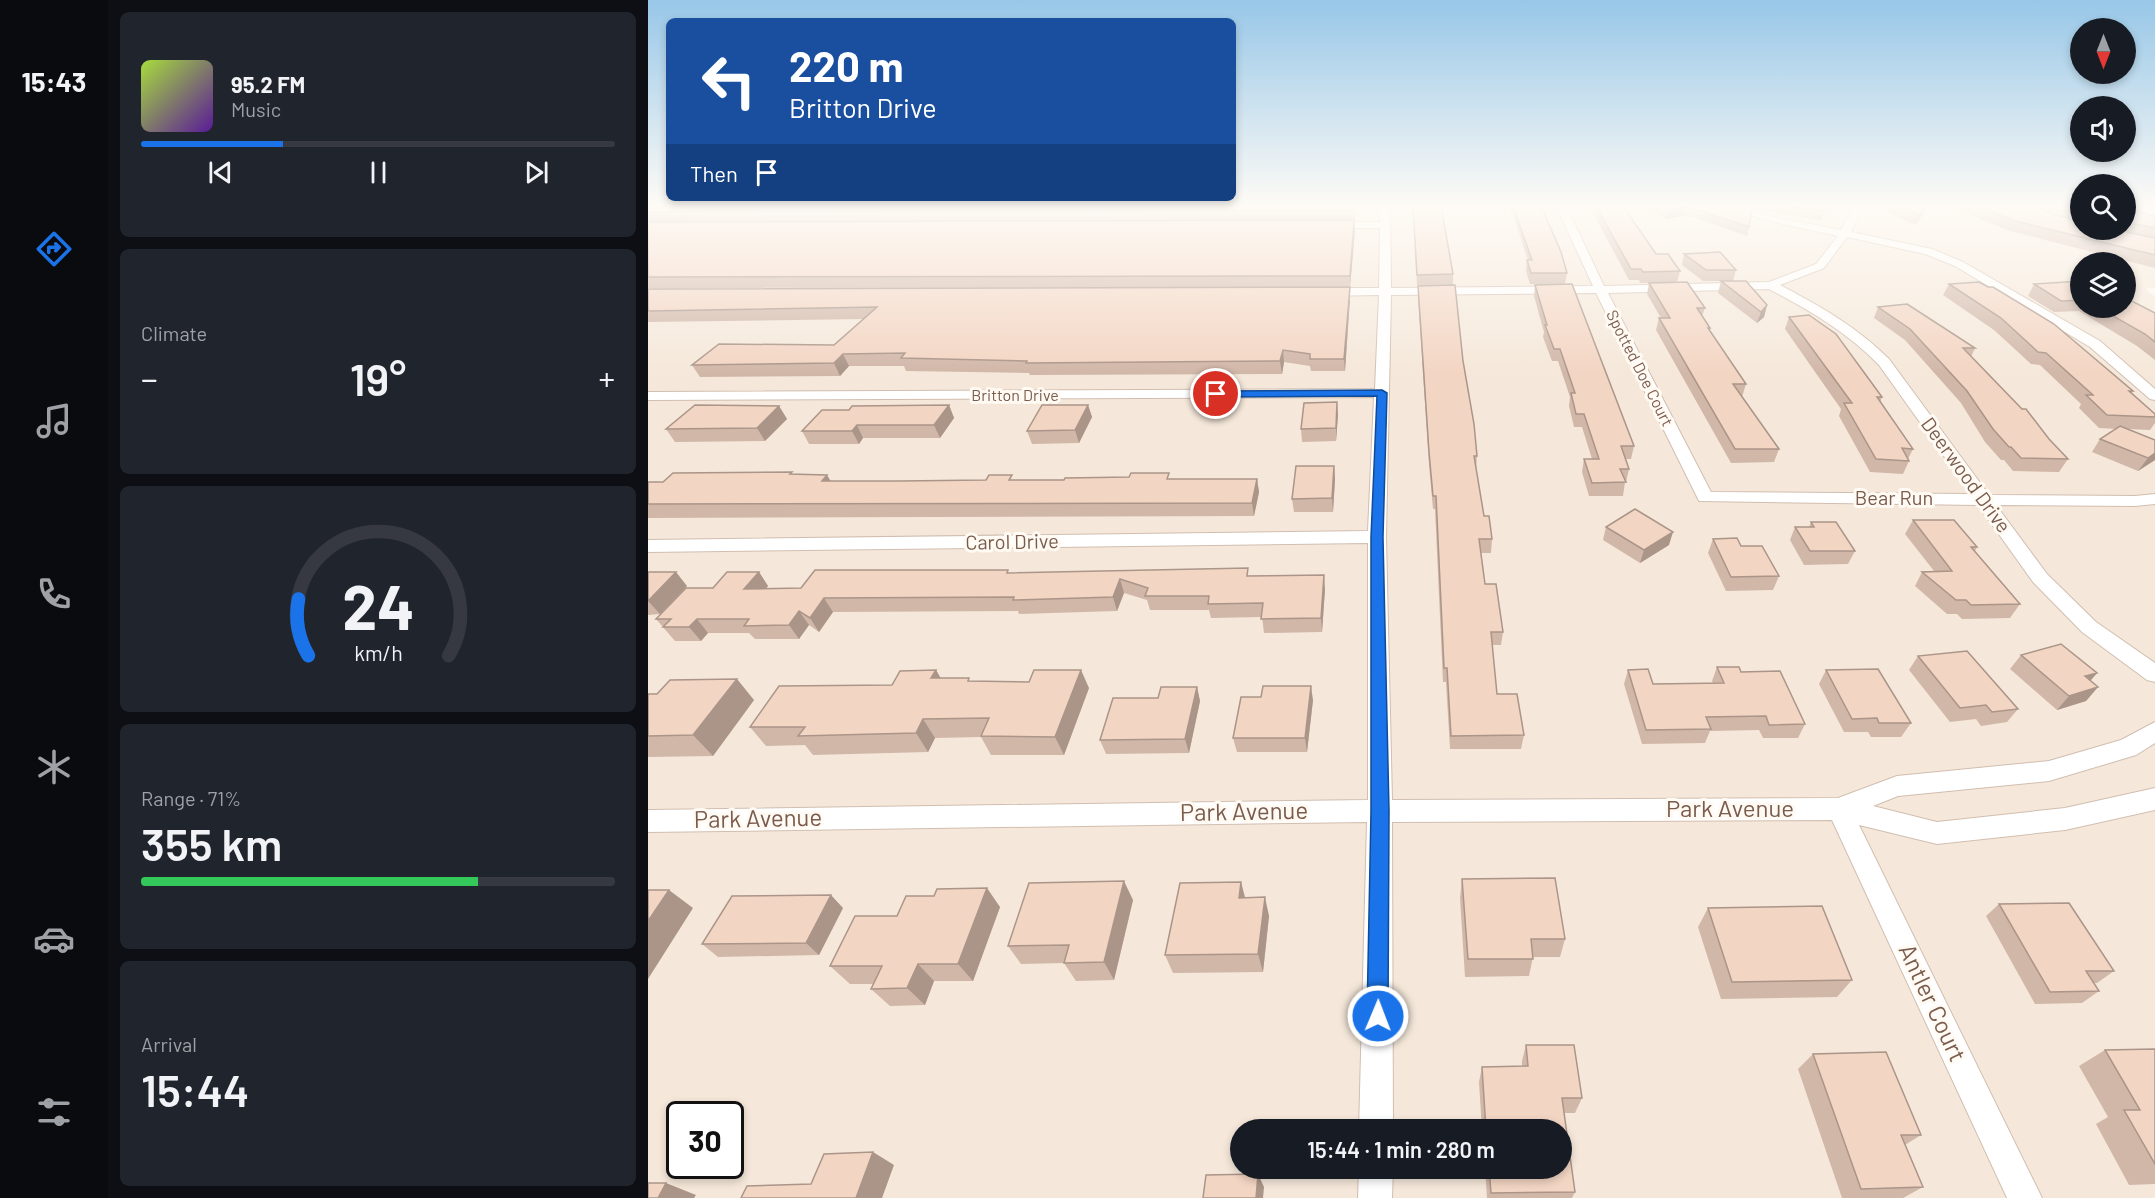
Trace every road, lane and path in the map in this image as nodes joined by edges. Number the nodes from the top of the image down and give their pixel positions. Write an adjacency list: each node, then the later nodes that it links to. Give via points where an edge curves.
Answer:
1 (1385, 262): 8 (street)
2 (1587, 262): 6 (street, Spotted Doe Court)
3 (1823, 262): 5 (street)
4 (1952, 262): 11 (street, via 2095,344)
5 (1771, 285): 6 (street); 13 (street, Deerwood Drive, via 1841,324 1868,344)
6 (1600, 290): 8 (street); 12 (street, Spotted Doe Court)
7 (1314, 292): 8 (street)
8 (1385, 292): 9 (street)
9 (1382, 393): 10 (street, Britton Drive); 15 (street)
10 (648, 396)
11 (2155, 396)
12 (1705, 497): 13 (street, Bear Run)
13 (1983, 498): 14 (street, Bear Run); 17 (street, Deerwood Drive, via 2040,578 2089,627)
14 (2155, 499)
15 (1377, 537): 16 (street, Carol Drive); 21 (street)
16 (648, 546)
17 (2155, 674)
18 (2155, 731): 20 (street, Park Avenue, via 2128,748 2049,771 1897,786)
19 (2155, 799): 20 (street, Park Avenue, via 2065,819 1937,833)
20 (1839, 809): 21 (street, Park Avenue); 26 (street, Antler Court)
21 (1380, 811): 22 (street, Park Avenue); 23 (street)
22 (648, 821)
23 (1376, 1119)
24 (1376, 1179): 25 (street)
25 (1375, 1198)
26 (2025, 1198)

